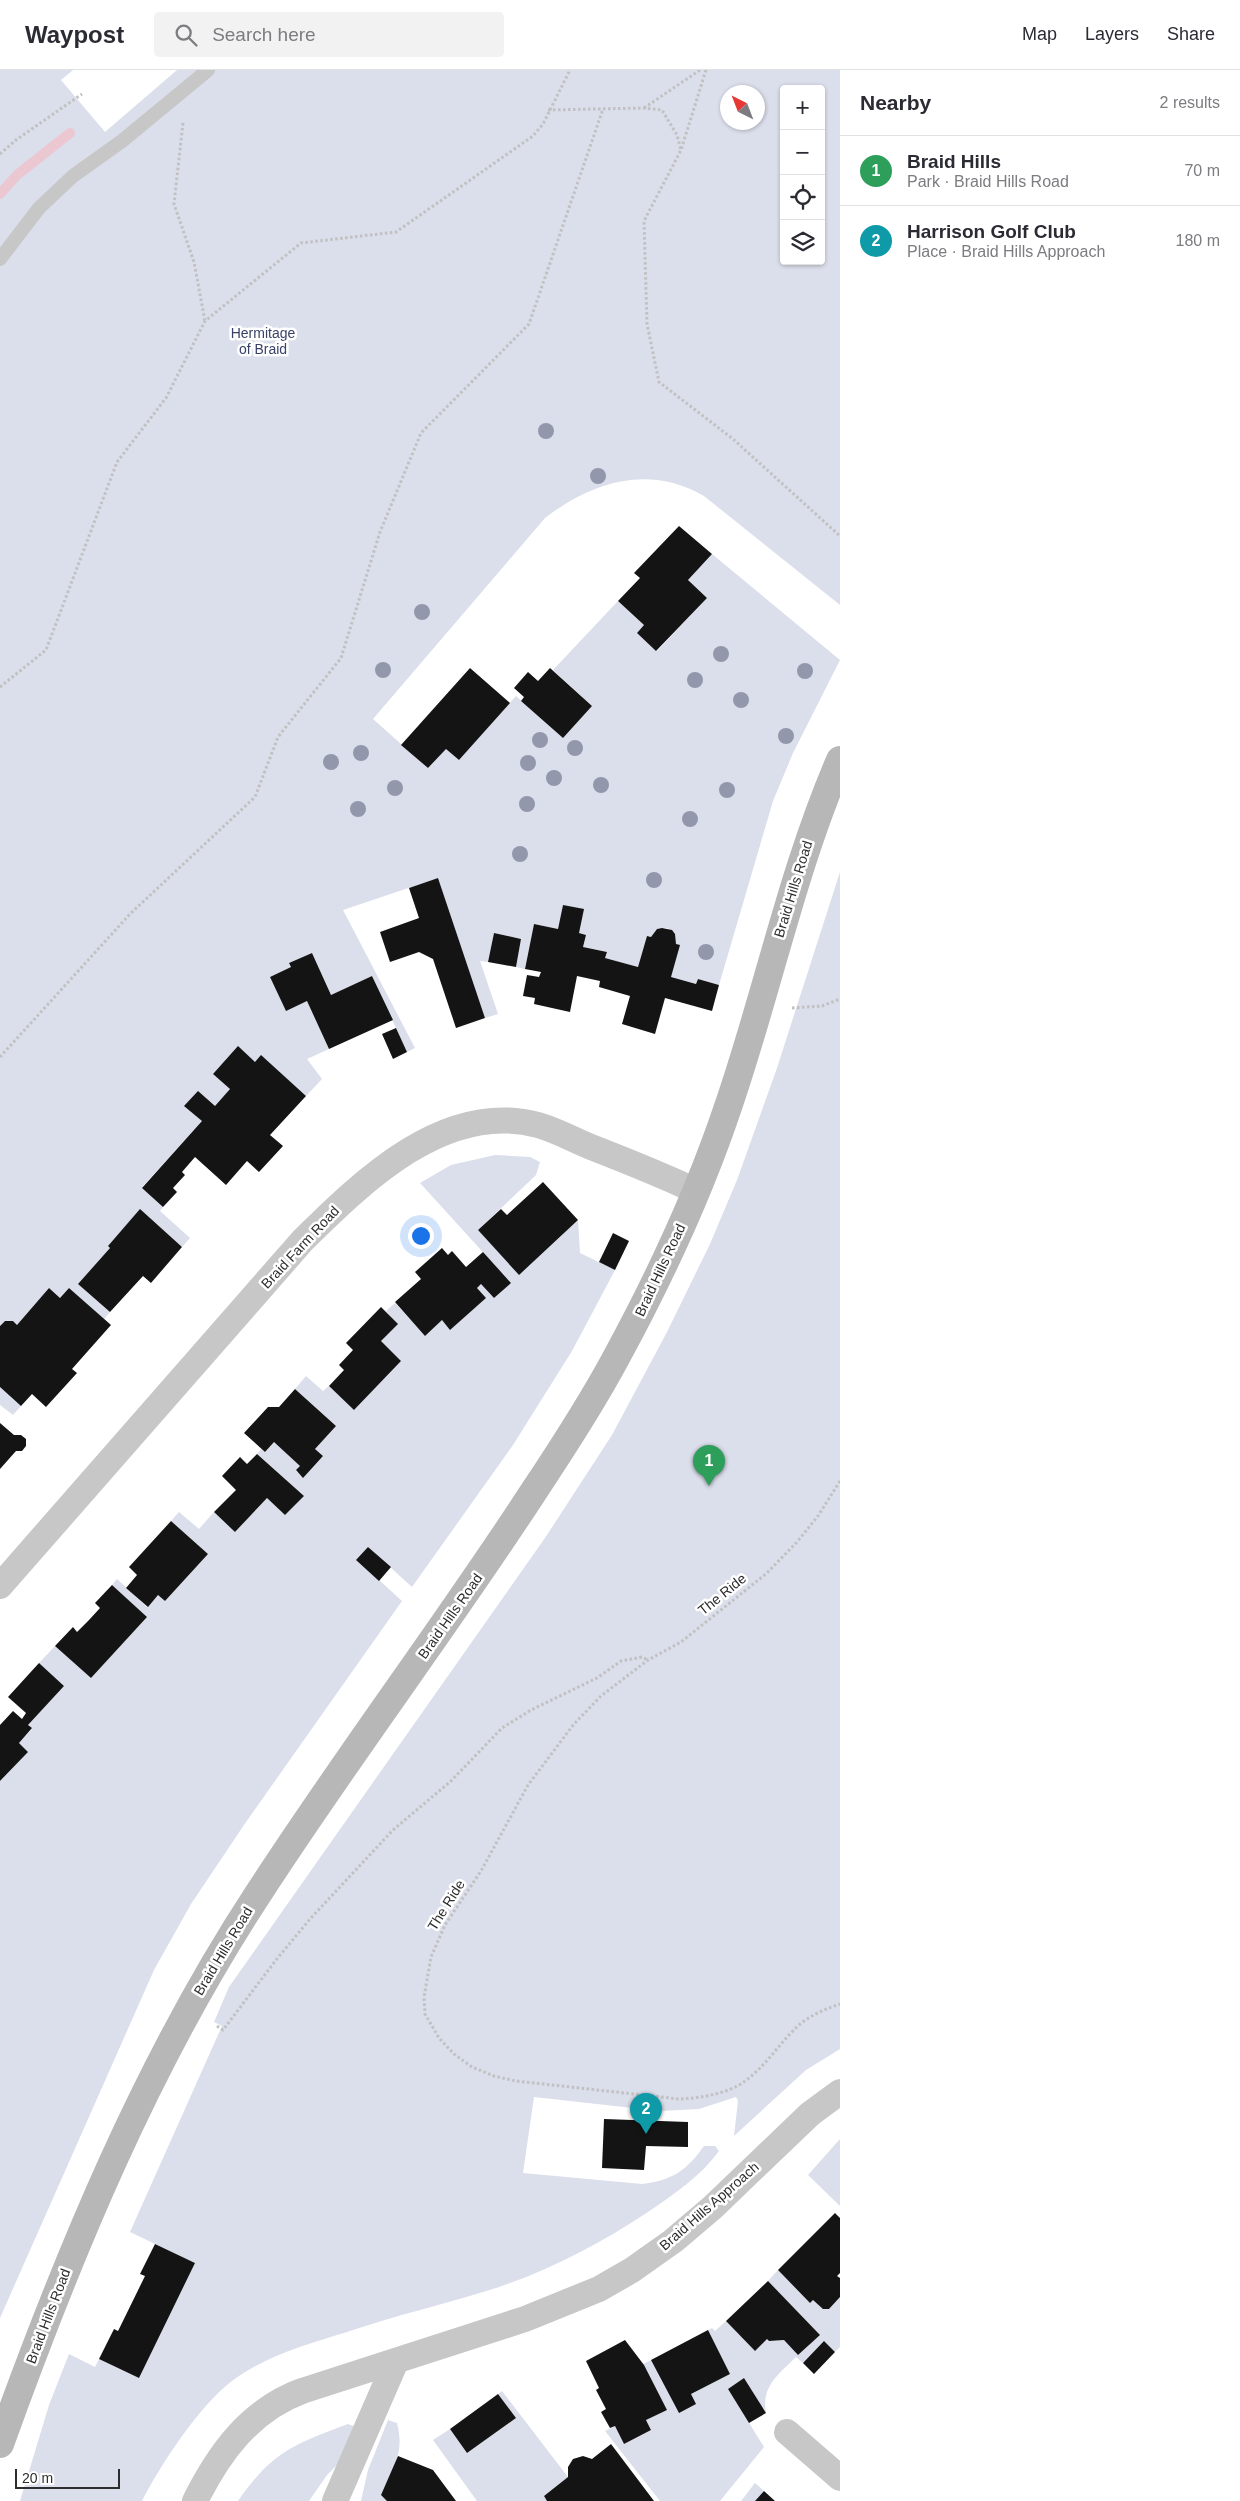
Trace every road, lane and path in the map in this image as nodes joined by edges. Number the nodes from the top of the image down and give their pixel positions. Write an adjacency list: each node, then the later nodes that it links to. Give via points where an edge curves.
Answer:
1 (208, 70): 5 (lane)
2 (570, 70): 9 (path)
3 (700, 70): 7 (path)
4 (706, 70): 10 (path)
5 (187, 88): 12 (lane, via 73,176 39,208); 13 (path, via 174,204 194,262)
6 (82, 94): 11 (path)
7 (644, 108): 8 (path); 10 (path, via 662,110 674,129)
8 (603, 109): 9 (path); 19 (path, via 529,324 421,433 380,532 341,658 278,737 255,797 130,914)
9 (548, 110): 13 (path, via 543,124 533,136 396,232 301,243)
10 (681, 150): 14 (path, via 644,222 647,324 659,382 733,439)
11 (0, 154)
12 (0, 259)
13 (204, 321): 15 (path, via 166,398 117,462 46,650)
14 (840, 536)
15 (0, 687)
16 (840, 760): 18 (street, Braid Hills Road, via 806,844)
17 (840, 999): 18 (path, via 822,1006)
18 (757, 1011): 20 (street, Braid Hills Road, via 730,1102)
19 (0, 1056)
20 (696, 1192): 22 (street, Braid Farm Road, via 538,1125 478,1124 439,1134 406,1152 345,1200 303,1240); 29 (street, Braid Hills Road, via 615,1361 568,1438 498,1546 259,1892 199,1990 81,2233)
21 (840, 1481): 23 (path, The Ride, via 812,1523 767,1573 681,1642)
22 (0, 1586)
23 (648, 1660): 24 (path, The Ride, via 601,1696 561,1740 528,1785 481,1871 446,1925 431,1958 424,1998 425,2014 431,2028 454,2054 472,2067 494,2076 679,2100 700,2098 737,2086 762,2067 799,2026 812,2016); 25 (path, via 642,1657 621,1661 597,1678 502,1728 456,1776 393,1830 310,1919)
24 (840, 2004)
25 (230, 2020)
26 (840, 2092): 27 (street, Braid Hills Approach, via 810,2114 674,2241 632,2270 565,2304)
27 (396, 2360): 31 (street, Braid Hills Approach, via 302,2391 269,2406 228,2446); 32 (street)
28 (787, 2432): 30 (street)
29 (0, 2444)
30 (840, 2478)
31 (195, 2501)
32 (334, 2501)

